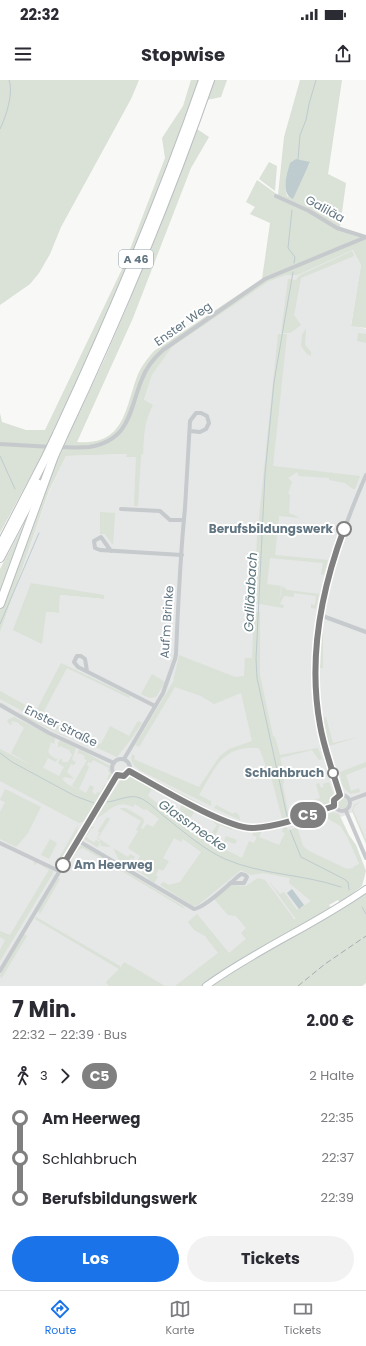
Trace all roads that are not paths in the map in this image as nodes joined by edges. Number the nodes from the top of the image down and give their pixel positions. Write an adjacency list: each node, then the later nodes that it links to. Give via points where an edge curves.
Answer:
1 (203, 80): 6 (highway, A 46, via 145,237)
2 (210, 80): 6 (highway, A 46, via 151,239 101,356)
3 (276, 196): 4 (street, Galiläa, via 309,211 337,228)
4 (366, 237): 7 (street, Enster Weg, via 266,279 163,350 145,372 126,424 105,442 84,447)
5 (190, 431): 5 (street, Auf'm Brinke, via 200,432 206,429 209,423 207,416 201,413 194,415); 12 (street, Auf'm Brinke)
6 (61, 434): 8 (highway, A 46, bridge)
7 (0, 444)
8 (50, 456): 11 (highway, A 46); 17 (highway, A 46); 18 (highway)
9 (366, 475): 19 (street, via 333,563)
10 (122, 508): 12 (street, via 158,511 170,520)
11 (18, 512): 13 (highway); 14 (highway, A 46)
12 (184, 520): 16 (street, Auf'm Brinke)
13 (0, 539)
14 (0, 546)
15 (112, 551): 16 (street)
16 (182, 555): 23 (street, Auf'm Brinke, via 175,659 167,685)
17 (0, 558)
18 (0, 604)
19 (320, 615): 20 (street); 29 (street, via 316,656 318,711 324,745)
20 (366, 632)
21 (87, 671): 23 (street)
22 (0, 705): 25 (street, Enster Straße, via 49,733)
23 (156, 706): 24 (street, Auf'm Brinke)
24 (124, 759): 25 (street); 26 (street, via 129,764)
25 (114, 763): 27 (street, via 113,771)
26 (129, 771): 27 (street, via 124,776); 31 (street, via 224,820 246,828 286,823)
27 (117, 775): 33 (street)
28 (366, 794): 30 (street)
29 (340, 795): 30 (street, via 347,796); 31 (street, via 334,800)
30 (350, 800): 32 (street, via 350,807)
31 (334, 806): 32 (street, via 339,811)
32 (346, 811): 35 (street)
33 (78, 840): 36 (street); 37 (street, via 194,909)
34 (0, 843): 36 (street)
35 (366, 858)
36 (59, 871): 39 (street)
37 (230, 883)
38 (366, 889): 40 (main road, via 337,909 258,952)
39 (0, 971)
40 (206, 986)

